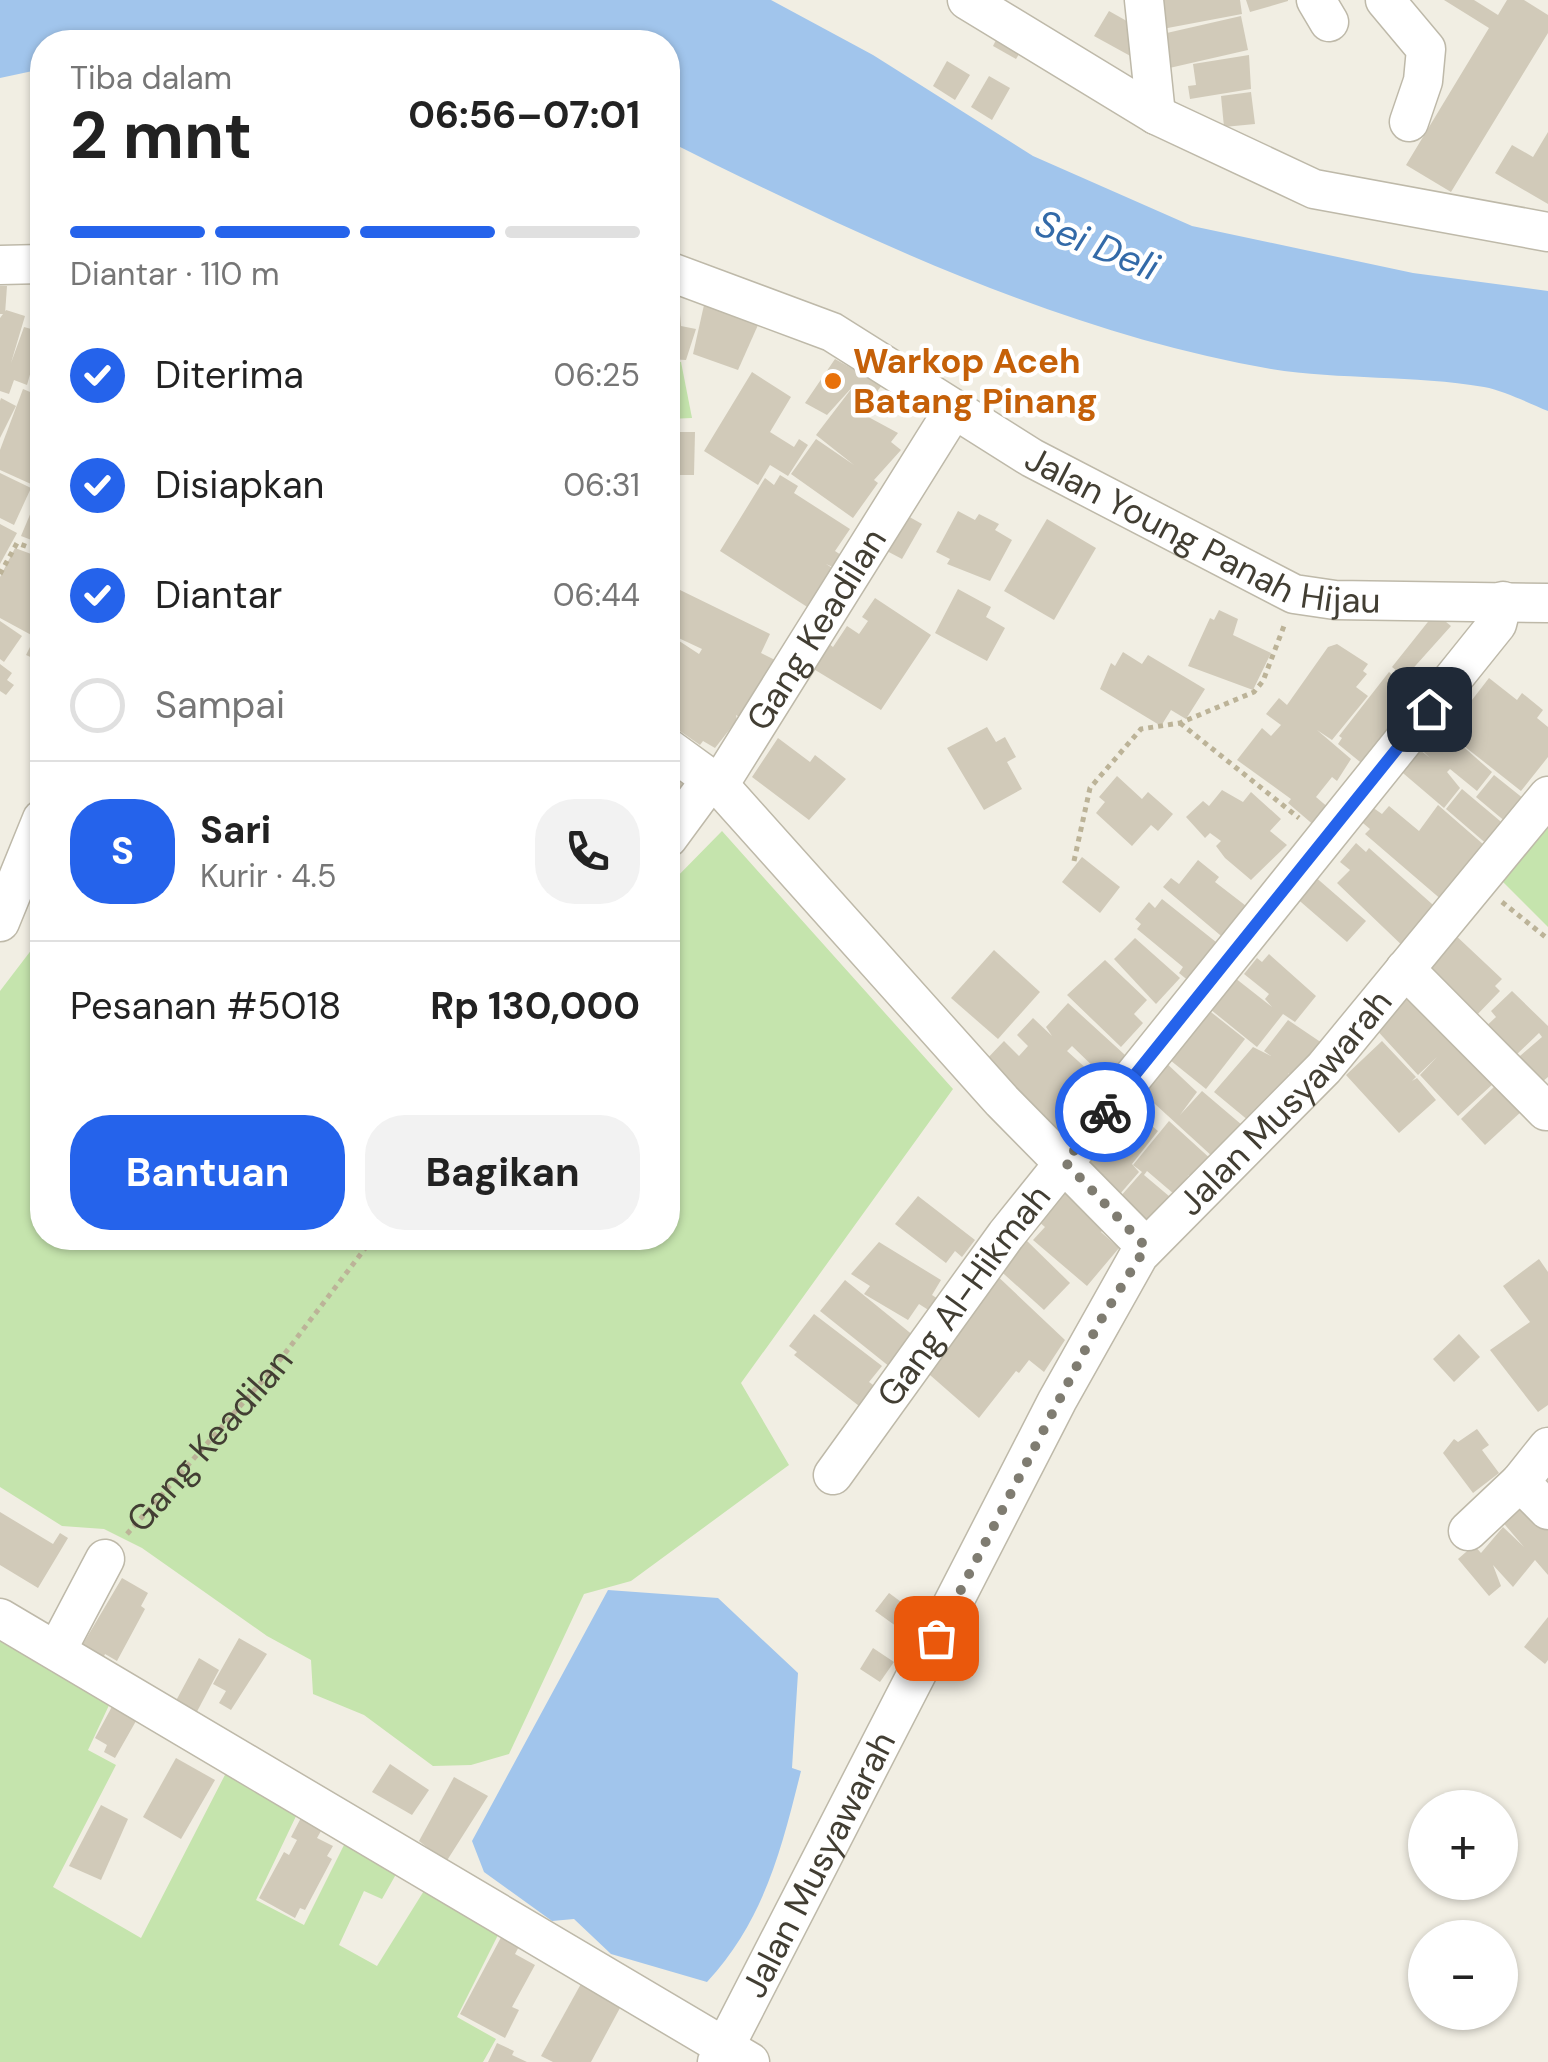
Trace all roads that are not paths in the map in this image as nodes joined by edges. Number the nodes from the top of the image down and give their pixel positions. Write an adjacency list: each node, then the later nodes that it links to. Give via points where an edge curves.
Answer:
1 (967, 0): 4 (street)
2 (1144, 0): 4 (street)
3 (1384, 0): 5 (street, via 1426,48)
4 (1156, 114): 6 (street, via 1314,189)
5 (1408, 122)
6 (1548, 232)
7 (30, 264): 8 (street)
8 (0, 265)
9 (680, 275): 10 (street, Jalan Young Panah Hijau, via 832,332)
10 (954, 409): 11 (street, Jalan Young Panah Hijau, via 1078,484 1294,594); 14 (street, Gang Keadilan)
11 (1504, 601): 12 (street, Jalan Young Panah Hijau); 21 (street, Gang Al-Hikmah, via 1497,624)
12 (1548, 603)
13 (680, 757): 14 (street)
14 (718, 785): 16 (street, Gang Keadilan, via 704,789); 21 (street, via 1002,1101)
15 (1548, 796): 19 (street, Jalan Musyawarah)
16 (680, 822)
17 (30, 849): 18 (street)
18 (0, 922)
19 (1406, 969): 20 (street); 22 (street, Jalan Musyawarah, via 1302,1092)
20 (1546, 1111)
21 (1065, 1162): 22 (street); 24 (street, Gang Al-Hikmah)
22 (1146, 1247): 31 (street, Jalan Musyawarah, via 1066,1385)
23 (1548, 1447): 25 (street)
24 (833, 1475)
25 (1520, 1482): 26 (street); 27 (street)
26 (1548, 1510)
27 (1468, 1531)
28 (105, 1559): 30 (street, Gang Keadilan)
29 (0, 1618): 30 (street)
30 (57, 1650): 31 (street)
31 (731, 2056)

